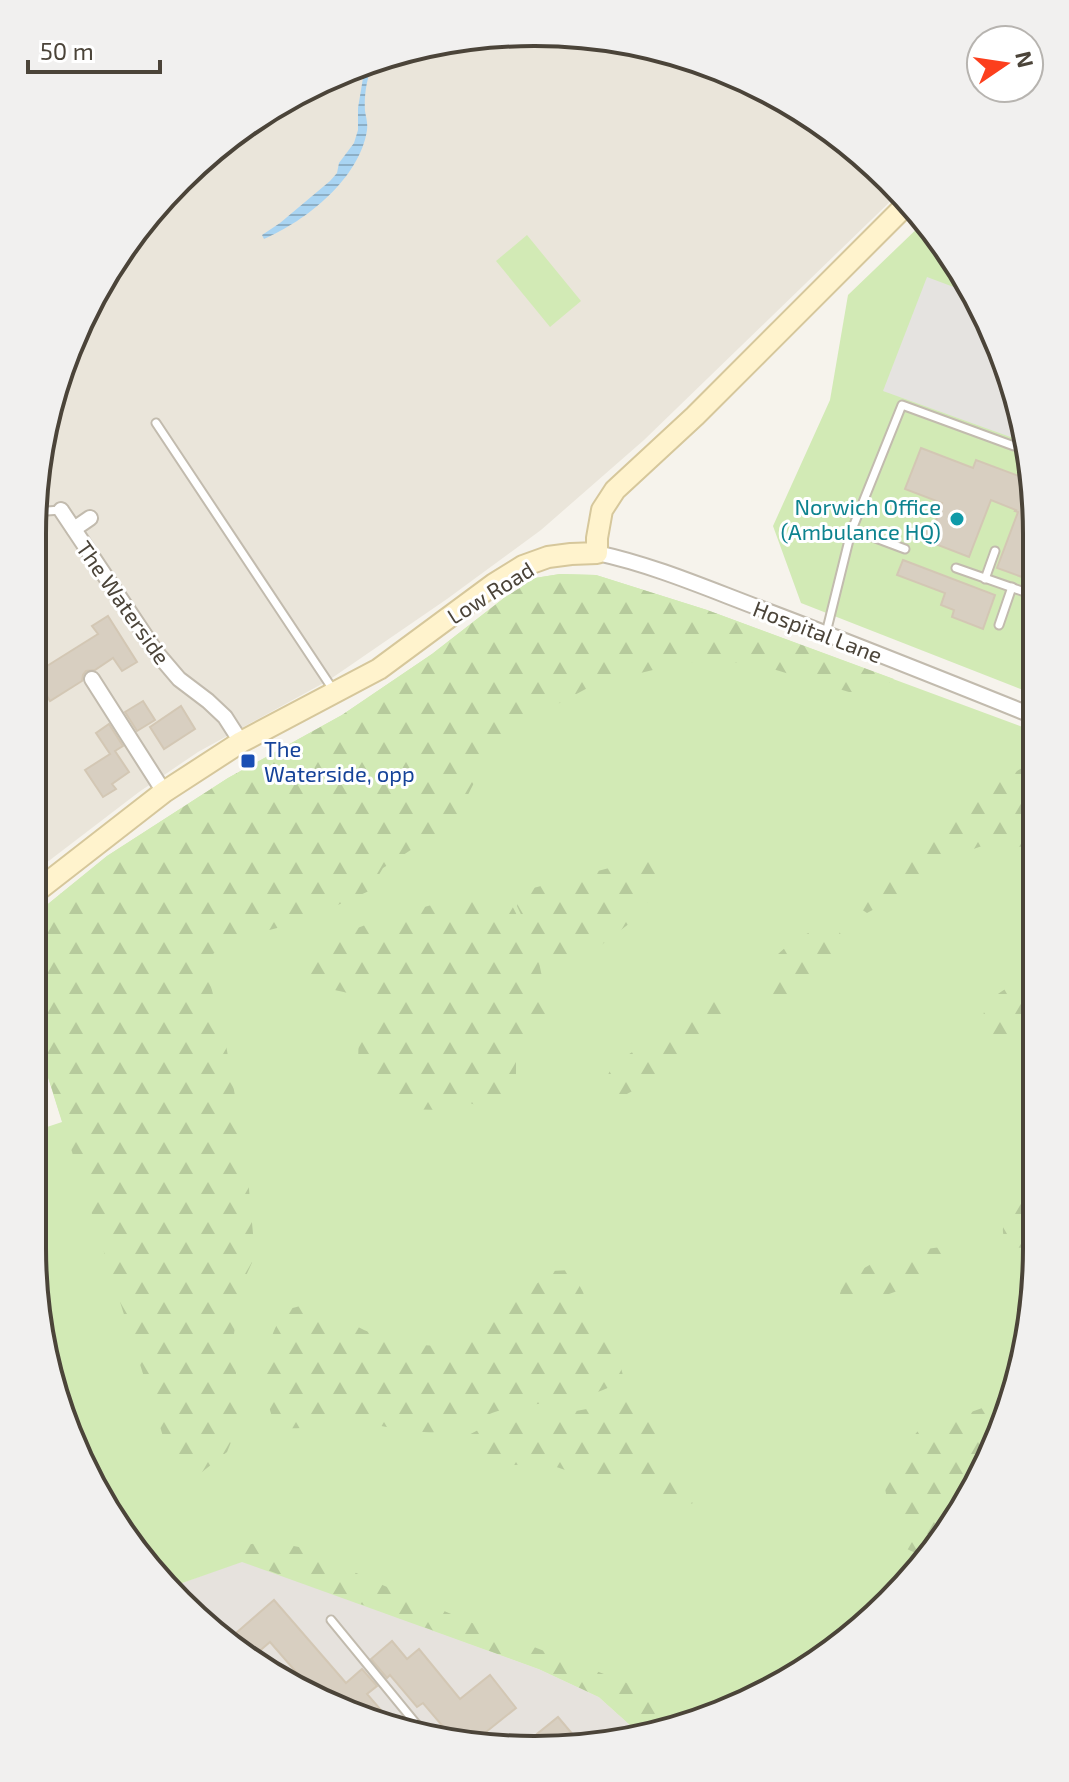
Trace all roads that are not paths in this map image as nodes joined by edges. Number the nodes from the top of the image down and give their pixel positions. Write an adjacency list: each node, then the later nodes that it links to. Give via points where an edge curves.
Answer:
1 (901, 210): 11 (street, via 615,490 602,510)
2 (156, 423): 19 (lane)
3 (1015, 446): 8 (lane, via 902,405)
4 (61, 510): 5 (lane); 7 (street, The Waterside)
5 (47, 511)
6 (90, 518): 7 (street, The Waterside)
7 (74, 529): 21 (street, The Waterside, via 156,652 225,717)
8 (851, 532): 9 (lane); 17 (lane)
9 (905, 549)
10 (995, 551): 13 (lane)
11 (597, 553): 17 (street, Hospital Lane, via 662,571); 19 (street, Low Road, via 548,557 523,566 379,669)
12 (956, 568): 13 (lane)
13 (985, 579): 14 (lane)
14 (1012, 587): 15 (lane); 16 (lane)
15 (1023, 591)
16 (999, 625)
17 (826, 633): 20 (street, Hospital Lane)
18 (92, 679): 22 (street)
19 (335, 692): 21 (street, Low Road)
20 (1023, 712)
21 (241, 742): 22 (street, Low Road)
22 (164, 792): 23 (street, Low Road)
23 (46, 884)
24 (331, 1620): 25 (lane)
25 (413, 1720)

